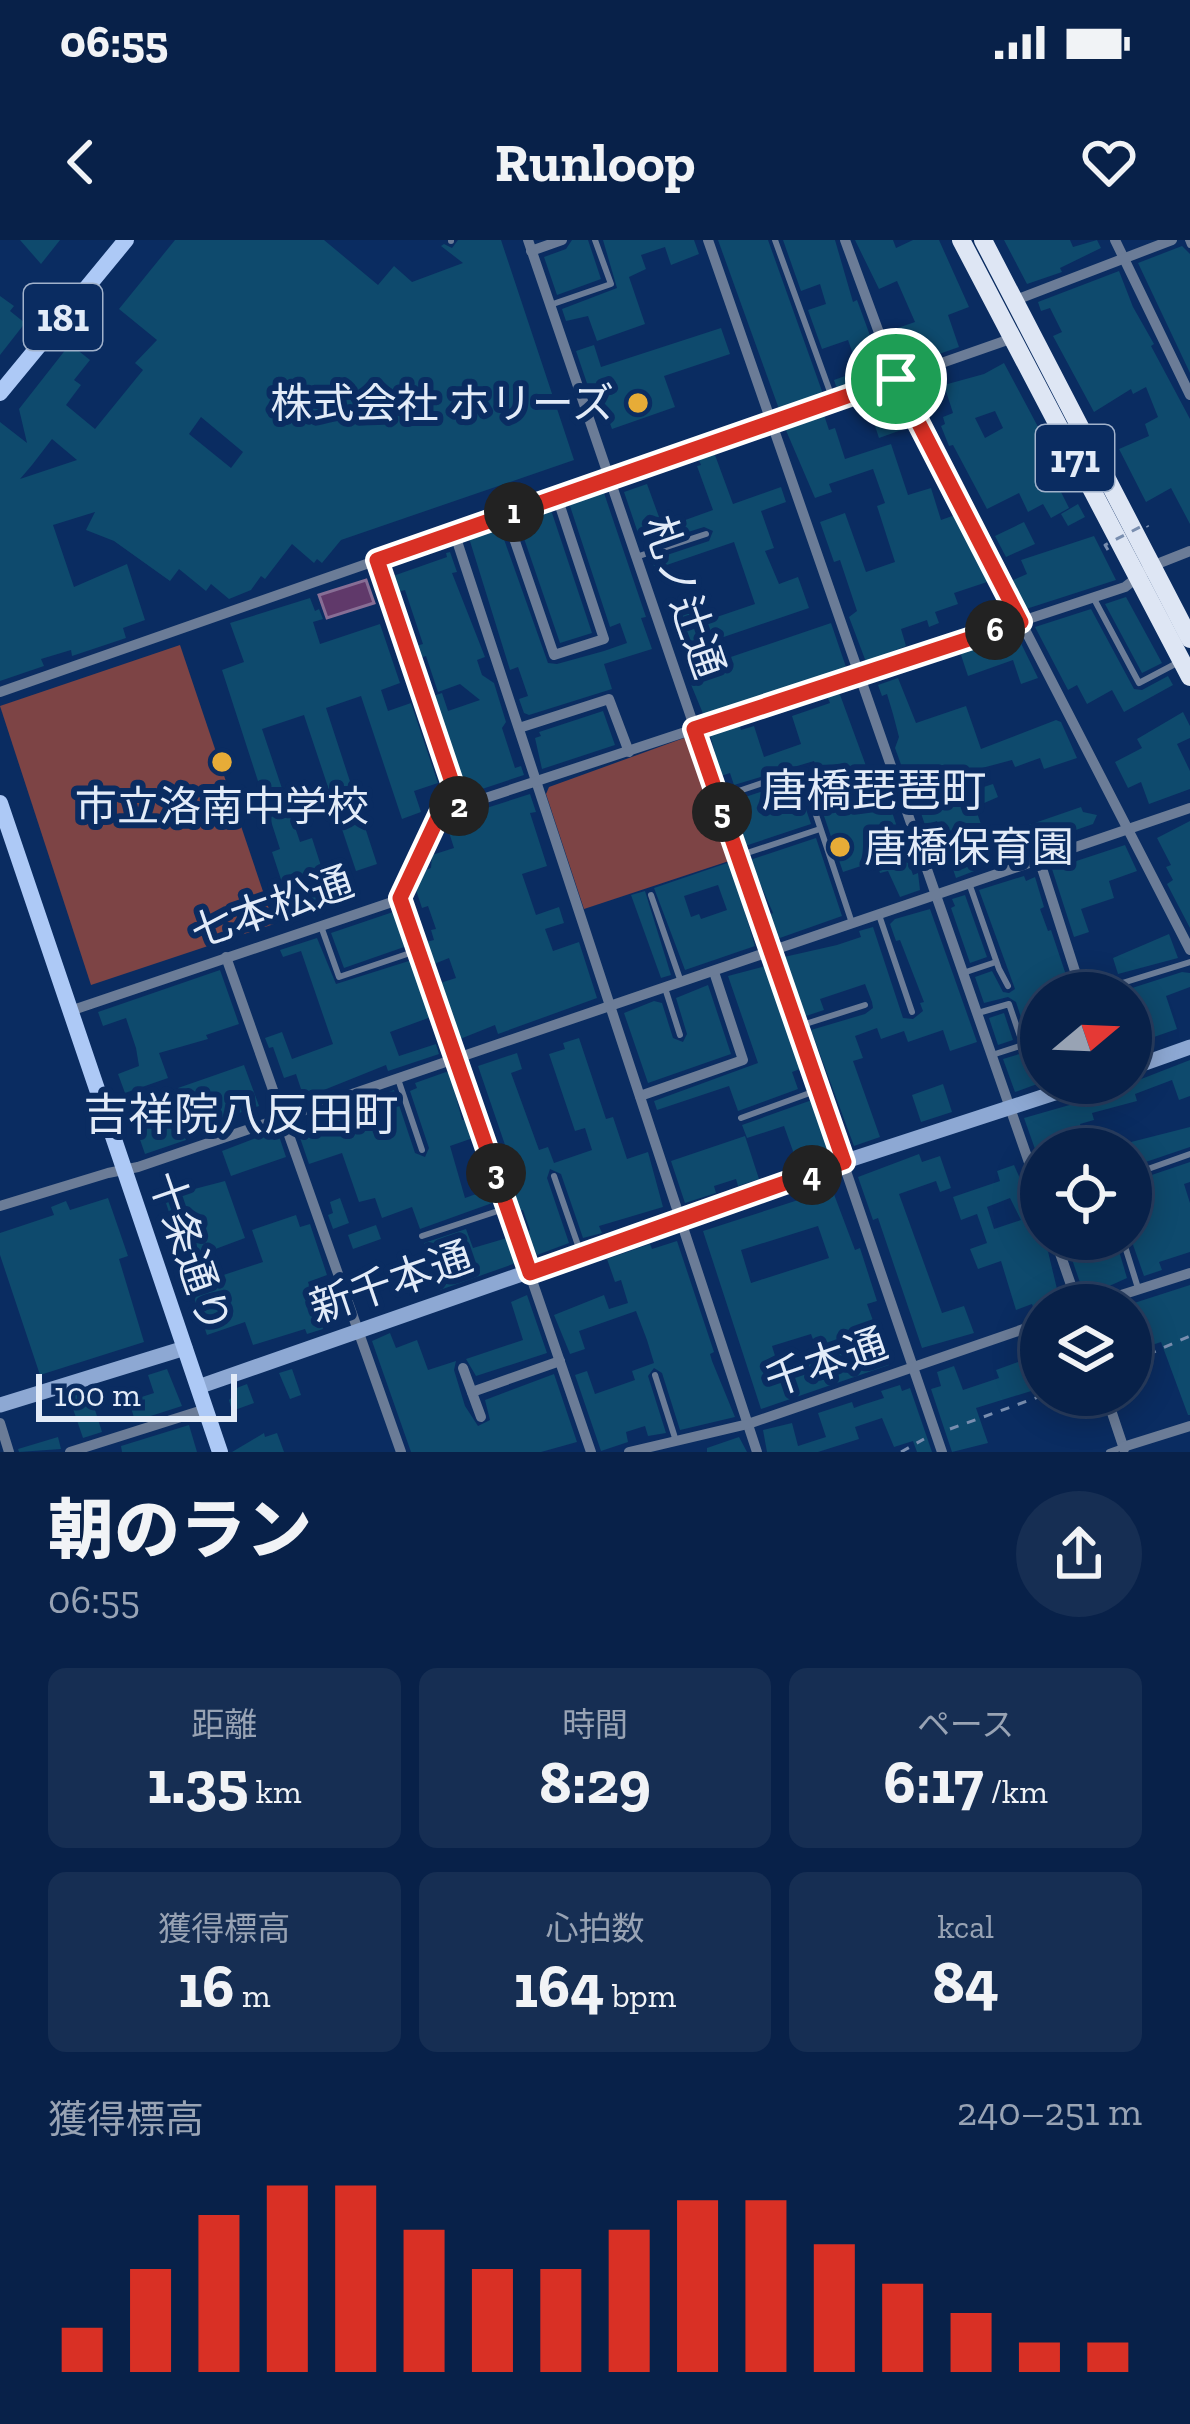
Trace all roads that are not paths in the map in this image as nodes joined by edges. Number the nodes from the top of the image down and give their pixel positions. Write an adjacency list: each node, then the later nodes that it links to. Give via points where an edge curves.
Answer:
1 (126, 240): 17 (main road, 181)
2 (562, 240): 11 (street)
3 (595, 240): 14 (lane, via 610,284)
4 (708, 240): 20 (street)
5 (775, 240): 19 (lane)
6 (845, 240): 16 (street)
7 (961, 240): 15 (highway, 171)
8 (982, 240): 13 (highway, 171)
9 (1115, 240): 12 (street)
10 (1172, 240): 12 (street)
11 (530, 246): 14 (street, 札ノ辻通)
12 (1124, 257): 13 (street); 18 (street)
13 (1013, 301): 15 (highway, 171)
14 (550, 305): 21 (street, 札ノ辻通)
15 (1015, 332): 16 (street); 29 (highway, 171)
16 (896, 379): 19 (street); 31 (street)
17 (0, 393)
18 (1190, 395)
19 (833, 400): 20 (street)
20 (771, 421): 21 (street); 34 (street)
21 (608, 479): 22 (street); 27 (street, 札ノ辻通)
22 (557, 497): 23 (street); 23 (street, via 604,639 554,655)
23 (506, 515): 24 (street)
24 (454, 532): 28 (street); 36 (street)
25 (706, 534): 27 (lane)
26 (1190, 551): 29 (street)
27 (635, 557): 37 (street, 札ノ辻通)
28 (377, 560): 35 (street); 42 (street)
29 (1144, 571): 30 (street); 32 (highway, 171); 33 (highway, 171)
30 (1093, 597): 31 (street); 33 (lane, via 1139,683)
31 (1021, 622): 34 (street); 44 (street)
32 (1190, 639)
33 (1186, 669)
34 (860, 674): 37 (street); 50 (street)
35 (0, 692)
36 (519, 728): 38 (street, via 609,699); 39 (street)
37 (694, 729): 38 (street); 40 (street, 札ノ辻通)
38 (629, 752): 39 (street)
39 (537, 782): 42 (street); 69 (street)
40 (718, 798): 45 (lane, via 800,770); 46 (street, 札ノ辻通)
41 (0, 803): 70 (main road, 十条通り)
42 (460, 806): 51 (street, 七本松通, via 440,813)
43 (1190, 808): 44 (street)
44 (1129, 828): 47 (street); 56 (street)
45 (820, 829): 46 (lane); 53 (lane)
46 (737, 856): 57 (street, 札ノ辻通)
47 (1039, 859): 48 (street); 62 (street)
48 (969, 883): 50 (street); 59 (lane)
49 (651, 895): 65 (lane)
50 (936, 895): 52 (street); 63 (street)
51 (400, 898): 54 (street, 七本松通); 55 (street)
52 (879, 915): 53 (street); 71 (lane)
53 (852, 924): 57 (street)
54 (321, 925): 55 (lane, via 339,977); 58 (street, 七本松通)
55 (418, 950): 77 (street)
56 (1190, 950)
57 (771, 953): 61 (street); 73 (street, 札ノ辻通)
58 (226, 957): 70 (street, 七本松通); 84 (street)
59 (997, 962): 63 (lane); 66 (lane)
60 (1190, 962): 64 (lane)
61 (714, 972): 65 (street); 81 (street, via 743,1060)
62 (1079, 972)
63 (964, 973): 72 (street)
64 (1152, 973)
65 (681, 982): 67 (street)
66 (1009, 986)
67 (664, 988): 69 (street); 74 (lane)
68 (865, 1005): 73 (lane)
69 (610, 1006): 77 (street); 81 (street)
70 (70, 1010): 91 (main road, 十条通り)
71 (912, 1012)
72 (977, 1013): 76 (street); 76 (lane, via 1009,1004 1022,1045)
73 (796, 1027): 80 (street, 札ノ辻通)
74 (680, 1035)
75 (1190, 1047): 78 (street)
76 (992, 1055): 83 (street)
77 (456, 1058): 79 (street); 94 (street)
78 (1152, 1061)
79 (398, 1078): 84 (street); 87 (lane)
80 (818, 1090): 85 (lane); 89 (street, 札ノ辻通)
81 (640, 1096): 95 (street)
82 (1020, 1104): 83 (street, 新千本通)
83 (1010, 1107): 86 (street); 89 (street, 新千本通)
84 (285, 1117): 91 (street); 102 (street)
85 (741, 1118)
86 (1020, 1136)
87 (422, 1150)
88 (1190, 1154): 90 (lane)
89 (844, 1162): 95 (street, 新千本通); 106 (street, 札ノ辻通)
90 (1152, 1168)
91 (123, 1170): 93 (street); 103 (main road, 十条通り)
92 (554, 1175): 97 (lane)
93 (0, 1205)
94 (508, 1208): 96 (lane); 98 (street)
95 (682, 1220): 97 (street, 新千本通); 115 (street)
96 (422, 1237)
97 (581, 1255): 98 (street, 新千本通)
98 (530, 1273): 102 (street, 新千本通); 104 (street)
99 (1190, 1273): 100 (street)
100 (1152, 1284)
101 (1020, 1331): 106 (street, 千本通)
102 (357, 1332): 108 (street, 新千本通); 122 (street)
103 (185, 1348): 108 (main road, 十条通り); 110 (street)
104 (560, 1361): 109 (street); 123 (street)
105 (463, 1367): 109 (street)
106 (911, 1367): 115 (street, 千本通); 126 (street, 札ノ辻通)
107 (656, 1375): 117 (lane)
108 (198, 1387): 111 (main road, 十条通り)
109 (472, 1393): 113 (street)
110 (0, 1405)
111 (206, 1409): 120 (street); 121 (main road, 十条通り)
112 (1113, 1416): 118 (street)
113 (481, 1417)
114 (0, 1423): 119 (street)
115 (748, 1424): 117 (street, 千本通); 125 (street)
116 (1190, 1426): 118 (street)
117 (676, 1442): 124 (street, 千本通)
118 (1124, 1450): 127 (lane)
119 (9, 1452)
120 (70, 1452)
121 (220, 1452)
122 (401, 1452)
123 (591, 1452)
124 (628, 1452)
125 (757, 1452)
126 (942, 1452)
127 (1108, 1452)

